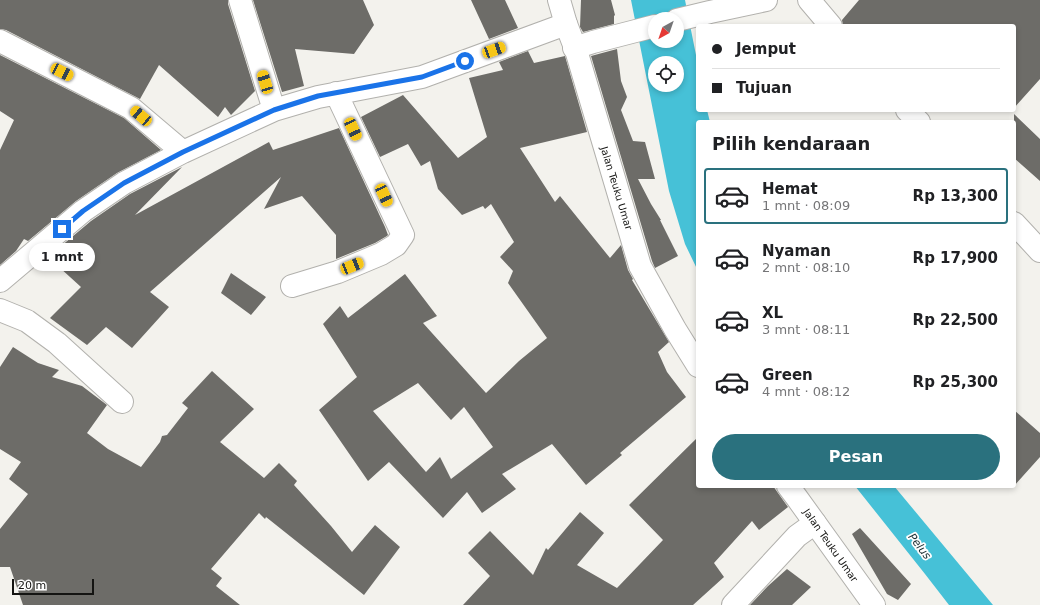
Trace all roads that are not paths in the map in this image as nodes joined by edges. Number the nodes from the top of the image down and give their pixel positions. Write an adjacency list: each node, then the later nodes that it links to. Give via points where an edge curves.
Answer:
1 (240, 0): 12 (street)
2 (559, 0): 6 (street, Jalan Teuku Umar)
3 (766, 0): 5 (street)
4 (809, 0): 7 (street)
5 (684, 18)
6 (566, 24): 10 (street, Jalan Teuku Umar); 11 (street, via 422,77)
7 (829, 24)
8 (648, 28): 10 (street)
9 (0, 41): 15 (street, via 131,108)
10 (574, 48): 21 (street, Jalan Teuku Umar, via 640,266)
11 (336, 93): 12 (street); 19 (street, via 403,235 396,245 381,254 338,272)
12 (274, 110): 15 (street)
13 (910, 112): 14 (street)
14 (916, 120)
15 (183, 152): 18 (street, via 124,183 83,211)
16 (1016, 226): 17 (street)
17 (1040, 251)
18 (0, 281)
19 (292, 286)
20 (0, 310): 22 (street, via 27,321 57,343)
21 (696, 363)
22 (122, 402)
23 (790, 488): 24 (street, Jalan Teuku Umar)
24 (815, 523): 25 (street, via 797,536); 26 (street, Jalan Teuku Umar)
25 (733, 605)
26 (874, 605)

